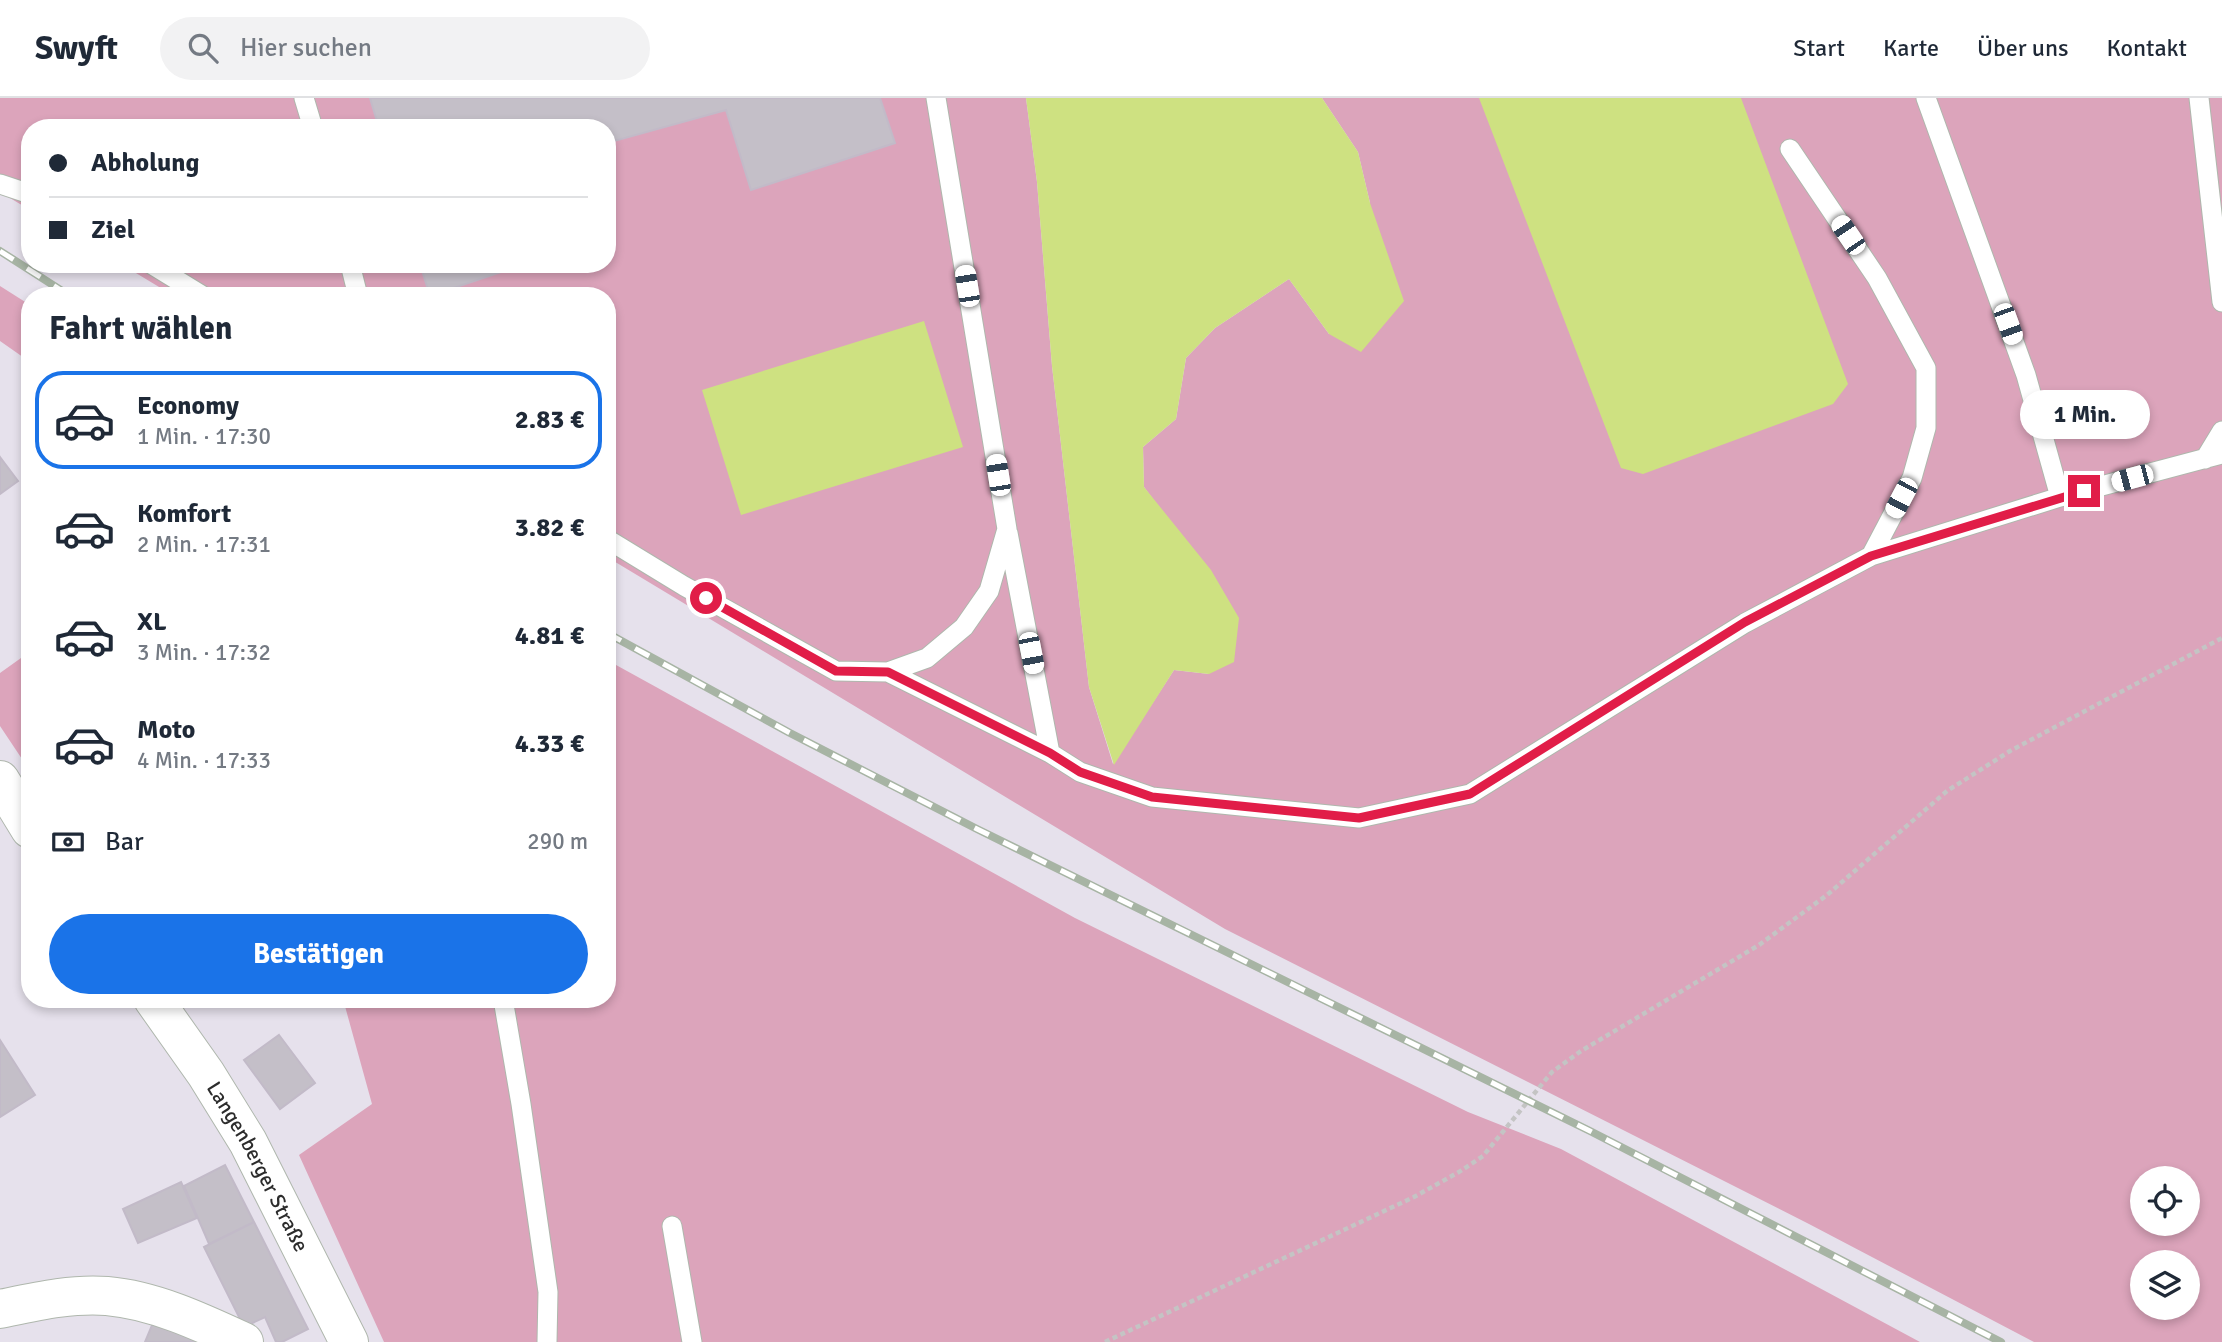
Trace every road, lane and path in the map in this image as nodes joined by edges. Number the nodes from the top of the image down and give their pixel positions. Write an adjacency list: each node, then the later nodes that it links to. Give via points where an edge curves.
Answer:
1 (304, 98): 5 (lane)
2 (936, 98): 15 (lane)
3 (1926, 98): 14 (lane, via 2026,375)
4 (2199, 98): 11 (lane)
5 (310, 119)
6 (1790, 149): 17 (lane, via 1877,278 1926,368 1926,428 1912,478)
7 (0, 184): 8 (lane)
8 (21, 191)
9 (166, 273): 10 (lane)
10 (188, 287)
11 (2222, 302)
12 (2222, 431): 13 (lane)
13 (2213, 456): 14 (lane)
14 (2060, 497): 17 (lane)
15 (1007, 529): 19 (lane, via 989,591 964,627 927,658); 20 (lane)
16 (616, 544): 19 (lane, via 836,671)
17 (1871, 556): 20 (lane, via 1745,622 1470,794 1359,818 1152,797 1080,772)
18 (2222, 638): 31 (path, via 2010,751 1947,792 1827,895 1759,945 1552,1072 1483,1156 1459,1172)
19 (888, 672): 20 (lane)
20 (1050, 753)
21 (0, 780): 22 (main road)
22 (21, 814)
23 (159, 1008): 28 (main road, Langenberger Straße, via 247,1142)
24 (504, 1008): 29 (lane, via 548,1292)
25 (672, 1226): 30 (lane)
26 (0, 1309): 27 (main road, via 50,1299 106,1296 154,1305)
27 (244, 1342)
28 (349, 1342)
29 (547, 1342)
30 (692, 1342)
31 (1105, 1342)

